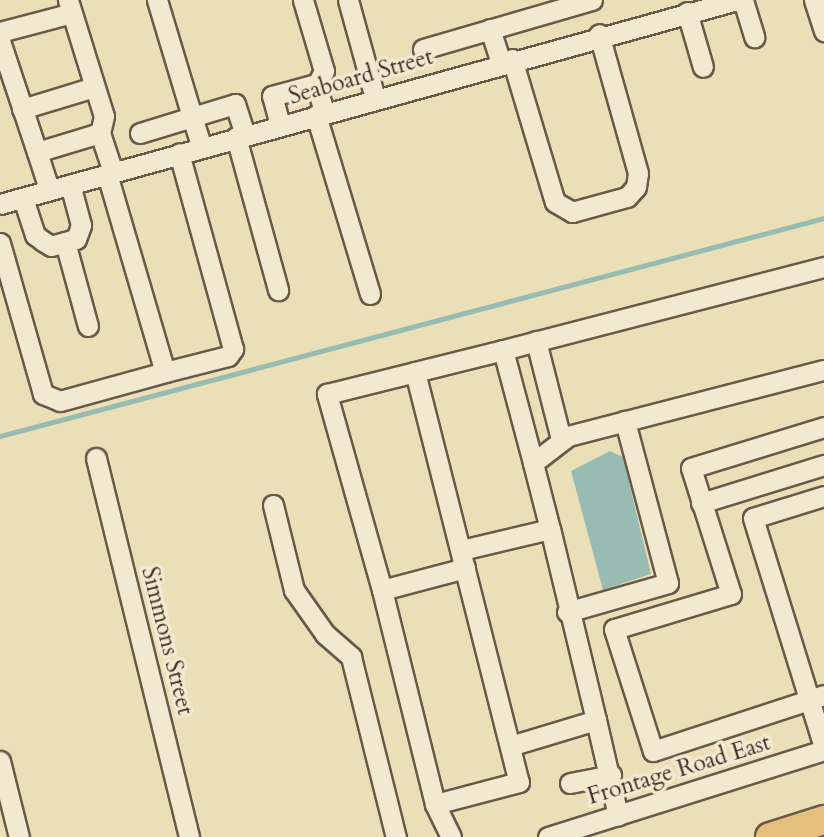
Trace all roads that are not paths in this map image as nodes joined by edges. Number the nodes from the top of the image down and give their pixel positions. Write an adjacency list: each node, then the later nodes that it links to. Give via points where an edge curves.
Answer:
1 (157, 0): 24 (street)
2 (303, 0): 19 (street, via 324,71)
3 (348, 0): 21 (street)
4 (592, 0): 10 (street)
5 (737, 0): 9 (street, Seaboard Street)
6 (743, 0): 14 (street)
7 (814, 0): 11 (street)
8 (70, 6): 12 (street); 20 (street)
9 (687, 12): 13 (street, Seaboard Street); 18 (street)
10 (491, 29): 16 (street); 17 (street)
11 (824, 31)
12 (0, 32)
13 (599, 34): 17 (street, Seaboard Street); 17 (street, via 638,173 636,187 627,197 572,212 555,202)
14 (754, 37)
15 (0, 41): 22 (street)
16 (423, 49)
17 (506, 61): 21 (street, Seaboard Street)
18 (703, 67)
19 (316, 86): 23 (street); 25 (street, via 272,96)
20 (94, 87): 22 (street); 26 (street, via 104,116)
21 (376, 98): 23 (street, Seaboard Street)
22 (22, 109): 30 (street)
23 (320, 114): 25 (street, Seaboard Street); 41 (street)
24 (192, 117): 27 (street); 28 (street, via 235,104); 29 (street)
25 (280, 125): 28 (street, Seaboard Street)
26 (100, 133): 30 (street); 32 (street)
27 (140, 133)
28 (240, 136): 29 (street, Seaboard Street); 40 (street)
29 (201, 147): 31 (street, Seaboard Street)
30 (37, 152): 34 (street)
31 (179, 153): 32 (street, Seaboard Street); 46 (street, via 233,349 228,356)
32 (110, 173): 33 (street, Seaboard Street); 46 (street)
33 (70, 184): 34 (street, Seaboard Street); 37 (street, via 81,225 76,239)
34 (49, 190): 35 (street, Seaboard Street)
35 (23, 198): 36 (street, Seaboard Street); 37 (street, via 35,235 51,246)
36 (0, 204)
37 (65, 242): 42 (street)
38 (0, 243): 46 (street, via 43,394 60,401)
39 (824, 267): 43 (street)
40 (278, 290)
41 (370, 294)
42 (88, 326)
43 (536, 341): 44 (street); 50 (street)
44 (503, 350): 47 (street); 52 (street)
45 (824, 370): 48 (street)
46 (165, 372)
47 (415, 372): 60 (street); 61 (street, via 327,394)
48 (625, 421): 50 (street); 62 (street, via 668,583)
49 (824, 427): 56 (street, via 691,468)
50 (561, 439): 52 (street)
51 (96, 458): 74 (street, Simmons Street)
52 (533, 463): 59 (street)
53 (824, 465): 54 (street)
54 (743, 490): 56 (street); 58 (street)
55 (824, 496): 58 (street)
56 (701, 503): 63 (street, via 731,594 614,629 653,751)
57 (272, 505): 75 (street, via 294,590 325,634 351,657)
58 (753, 518): 63 (street)
59 (550, 530): 60 (street); 62 (street)
60 (463, 559): 61 (street); 65 (street)
61 (382, 590): 70 (street)
62 (567, 611): 64 (street)
63 (817, 697): 66 (street)
64 (596, 720): 65 (street); 68 (street)
65 (510, 746): 70 (street, via 519,782)
66 (824, 748): 71 (street, Frontage Road East)
67 (0, 761): 73 (street)
68 (611, 775): 69 (street); 71 (street)
69 (570, 783)
70 (435, 804): 76 (street)
71 (618, 815): 77 (street, Frontage Road East)
72 (824, 820): 78 (highway)
73 (19, 837)
74 (190, 837)
75 (396, 837)
76 (451, 837)
77 (548, 837)
78 (770, 837)

